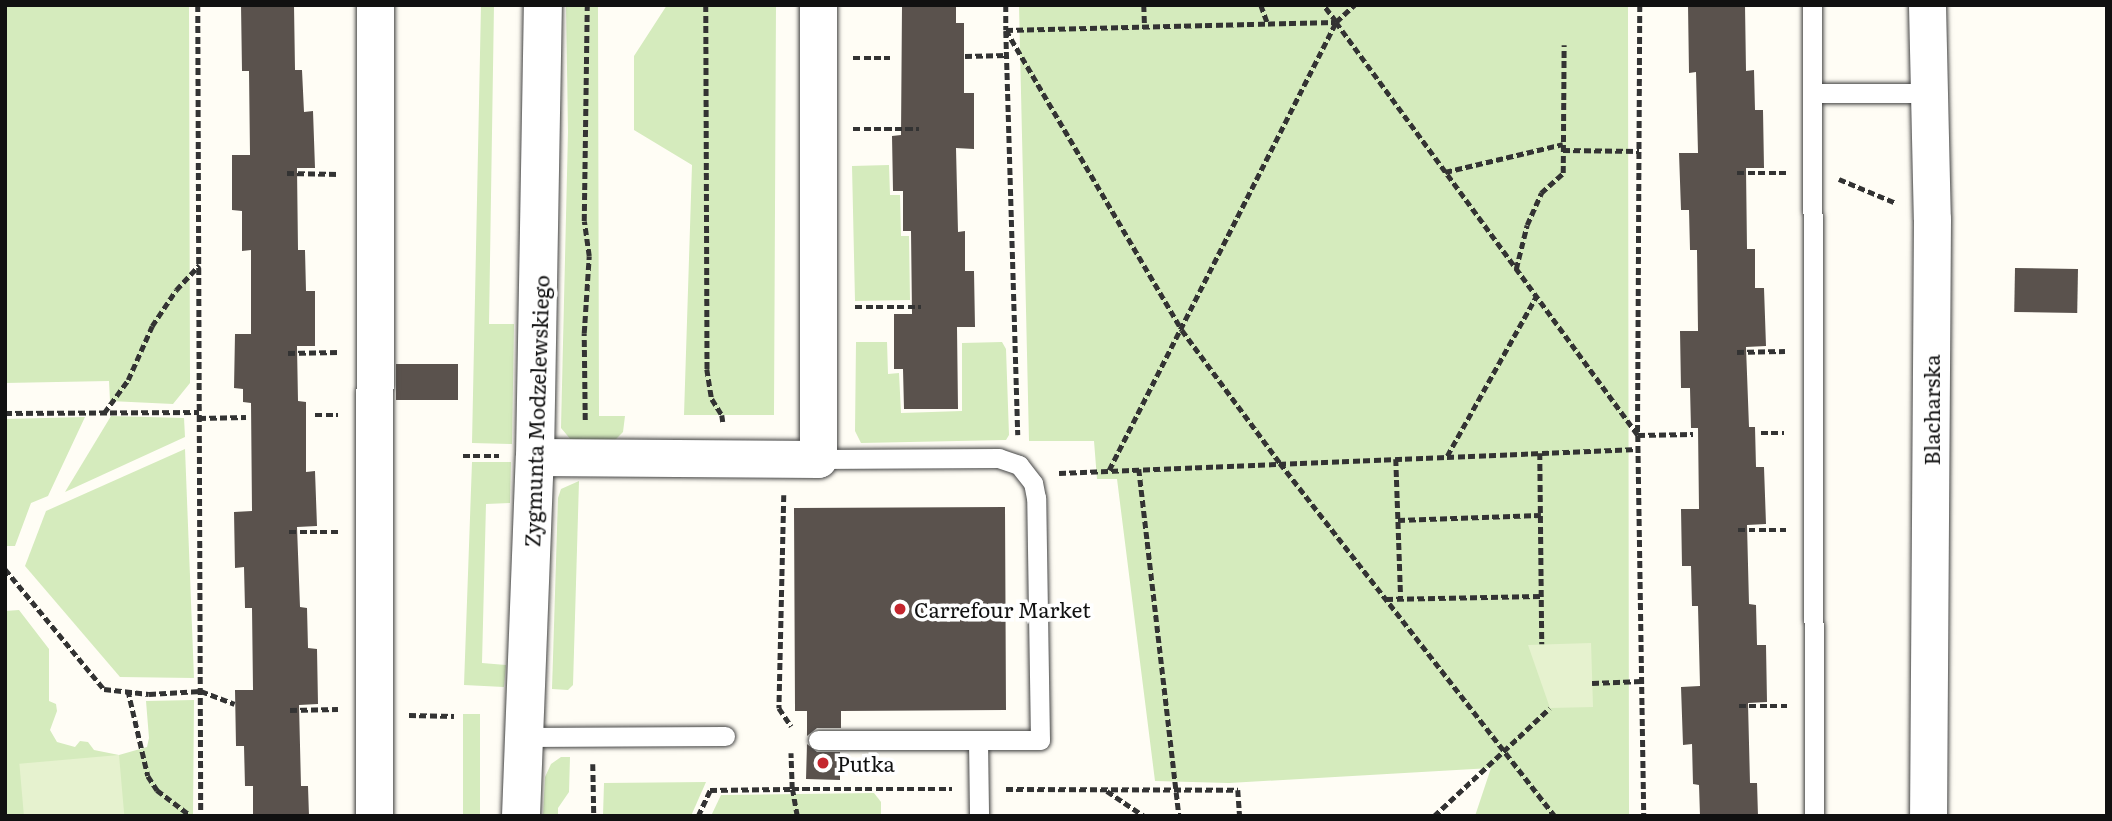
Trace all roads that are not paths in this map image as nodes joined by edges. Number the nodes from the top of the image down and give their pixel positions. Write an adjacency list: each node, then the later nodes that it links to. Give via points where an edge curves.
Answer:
1 (375, 5): 14 (street)
2 (543, 5): 8 (street, Zygmunta Modzelewskiego)
3 (818, 5): 9 (street, via 818,307)
4 (1812, 5): 6 (lane)
5 (1927, 5): 7 (street, Blacharska)
6 (1814, 93): 7 (lane); 17 (lane)
7 (1931, 93): 18 (street, Blacharska)
8 (535, 457): 9 (street); 11 (street, Zygmunta Modzelewskiego)
9 (802, 459): 13 (lane, via 999,458 1023,470 1033,482 1040,740)
10 (724, 736): 11 (lane)
11 (525, 737): 15 (street, Zygmunta Modzelewskiego)
12 (818, 740): 13 (lane)
13 (978, 740): 16 (lane)
14 (374, 816)
15 (522, 816)
16 (979, 816)
17 (1814, 816)
18 (1928, 816)

